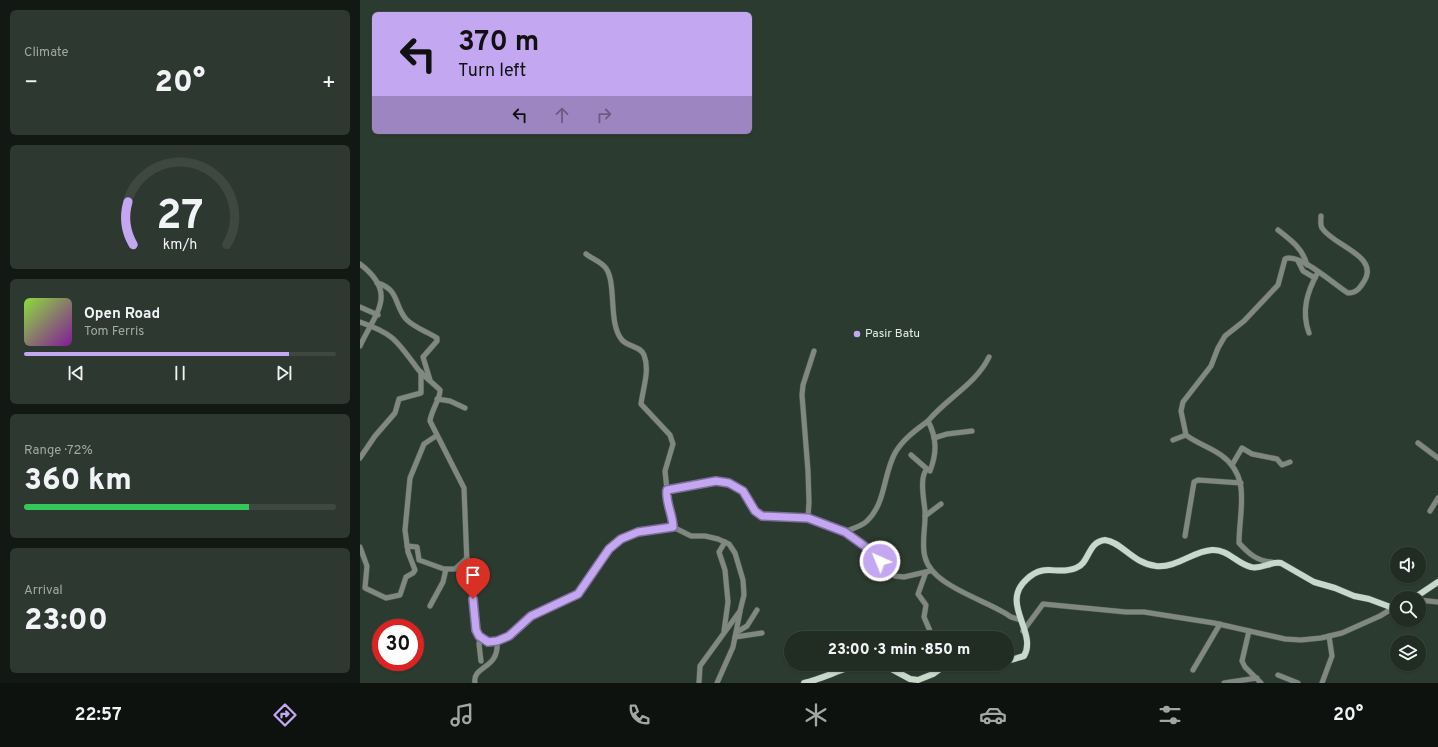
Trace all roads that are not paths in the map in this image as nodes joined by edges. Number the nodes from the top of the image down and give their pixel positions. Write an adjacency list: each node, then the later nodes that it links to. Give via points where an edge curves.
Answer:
1 (1321, 216): 7 (street, via 1322,228 1360,259 1369,271 1358,289 1350,294)
2 (1278, 230): 6 (street, via 1303,253)
3 (586, 254): 36 (street, via 605,266 610,281 616,328 622,340 639,348 644,354 647,368 642,404 670,435 673,444 664,471)
4 (1296, 259): 6 (street); 8 (street, via 1303,271); 24 (street, via 1285,259 1278,285 1244,322 1221,342 1211,366 1182,406)
5 (360, 264): 9 (street, via 369,271)
6 (1307, 265): 7 (street)
7 (1318, 272): 8 (street)
8 (1315, 278): 14 (street, via 1305,310)
9 (377, 283): 11 (street, via 381,303); 19 (street, via 388,287 399,302 401,312 411,324 437,338 423,357)
10 (360, 307): 11 (street)
11 (378, 314): 13 (street)
12 (360, 322): 13 (street)
13 (371, 326): 15 (street); 18 (street, via 382,330 402,346)
14 (1309, 333)
15 (360, 344)
16 (814, 351): 41 (street, via 802,395 810,502)
17 (989, 357): 22 (street, via 974,378)
18 (421, 372): 19 (street); 30 (street, via 421,393 399,399 395,413)
19 (430, 380): 20 (street, via 440,390)
20 (437, 399): 21 (street, via 450,401); 25 (street, via 430,414)
21 (465, 408)
22 (928, 421): 26 (street); 43 (street, via 908,436 895,453 883,495 872,516 863,525)
23 (972, 430): 26 (street)
24 (1186, 435): 27 (street); 33 (street, via 1220,454)
25 (436, 436): 46 (street, via 424,444 410,478 406,514); 48 (street, via 464,488)
26 (934, 438): 34 (street, via 935,458 930,471)
27 (1173, 440)
28 (1418, 443): 31 (street)
29 (911, 455): 34 (street)
30 (360, 458)
31 (1438, 458)
32 (1290, 462): 33 (street, via 1282,465 1277,458 1252,454 1242,448)
33 (1232, 465): 35 (street)
34 (927, 469): 40 (street, via 924,482)
35 (1240, 483): 44 (street, via 1198,480 1194,482); 49 (street, via 1242,508 1238,543 1254,558)
36 (667, 490): 41 (street, via 716,481 729,483 743,491 755,511 762,516); 42 (street)
37 (1438, 498): 39 (street)
38 (941, 504): 40 (street)
39 (1430, 512)
40 (925, 516): 51 (street, via 924,556)
41 (808, 518): 43 (street)
42 (673, 527): 45 (street, via 691,536 705,536); 71 (street, via 638,532 621,539 609,549 578,594 531,616 509,636)
43 (845, 532): 51 (street, via 870,550 895,576 904,577)
44 (1185, 536)
45 (724, 542): 58 (street, via 729,544 735,553 743,580 744,595); 66 (street, via 719,552 725,570 728,602)
46 (407, 546): 47 (street, via 415,572 406,577 400,595 386,598 364,587 367,566); 50 (street, via 417,547 418,559 421,561)
47 (360, 547)
48 (466, 558): 50 (street, via 455,569); 70 (street, via 476,630)
49 (1272, 562): 56 (main road, via 1281,562 1314,582); 61 (main road, via 1252,568 1221,550 1212,550 1173,564 1158,566 1136,559 1109,540 1101,540 1093,545 1078,568 1041,570 1024,581 1016,594)
50 (446, 569): 57 (street, via 443,582)
51 (928, 571): 61 (street, via 944,582); 63 (street, via 918,594 926,605 924,617)
52 (1438, 582): 53 (main road)
53 (1424, 591)
54 (1426, 601): 55 (street)
55 (1438, 602)
56 (1390, 605)
57 (430, 606)
58 (741, 606): 66 (street, via 737,616); 68 (street)
59 (1390, 609): 69 (street, via 1342,633)
60 (757, 610): 68 (street, via 747,626)
61 (1021, 620): 64 (main road)
62 (1220, 624): 64 (street, via 1144,612 1043,604); 65 (street); 74 (street)
63 (930, 631)
64 (1023, 631): 72 (main road, via 1027,645 1026,653)
65 (1249, 631): 69 (street, via 1301,640); 79 (street, via 1242,661)
66 (724, 632): 81 (street, via 700,666)
67 (762, 633): 68 (street)
68 (736, 635): 82 (street)
69 (1329, 636): 87 (street, via 1332,656)
70 (480, 638): 71 (street, via 488,642); 73 (street)
71 (497, 641): 80 (street, via 496,657 477,673)
72 (1014, 660)
73 (481, 661)
74 (1193, 670)
75 (841, 671): 83 (main road)
76 (895, 671): 77 (main road, via 910,679 918,680)
77 (937, 671)
78 (1278, 676): 86 (street)
79 (1257, 678): 84 (street); 85 (street)
80 (475, 683)
81 (699, 683)
82 (717, 683)
83 (804, 683)
84 (1224, 683)
85 (1261, 683)
86 (1298, 683)
87 (1322, 683)

